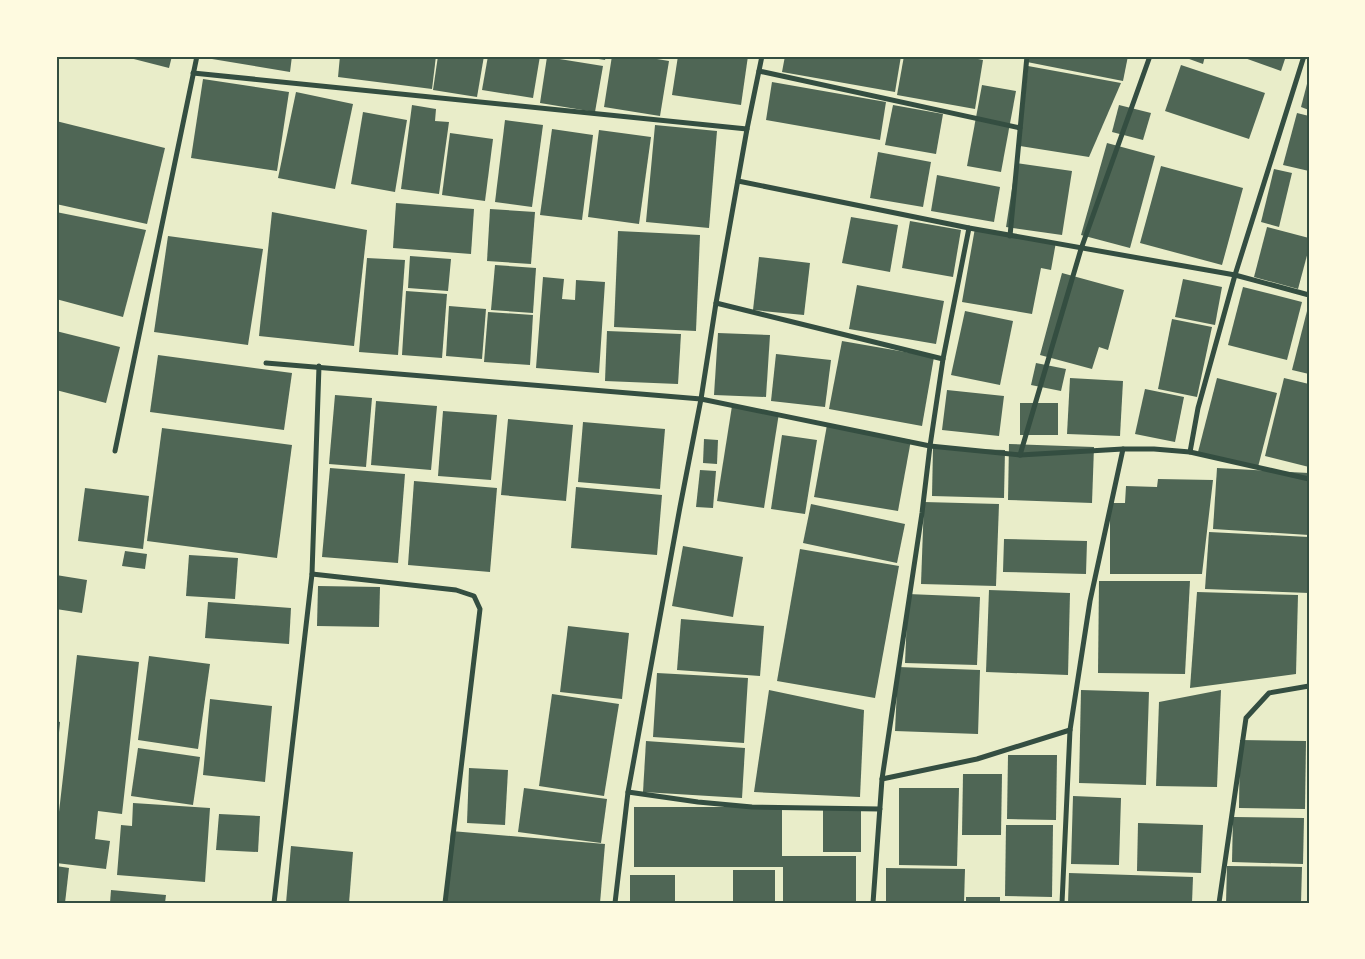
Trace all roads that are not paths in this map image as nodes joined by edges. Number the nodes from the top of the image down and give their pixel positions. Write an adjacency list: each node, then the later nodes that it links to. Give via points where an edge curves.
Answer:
1 (197, 56): 7 (street)
2 (762, 56): 6 (street)
3 (1027, 56): 8 (street)
4 (1150, 56): 13 (street)
5 (1304, 56): 14 (street)
6 (759, 71): 8 (street); 9 (street)
7 (193, 73): 9 (street); 23 (street)
8 (1020, 128): 12 (street)
9 (747, 129): 10 (street)
10 (738, 182): 11 (street); 16 (street)
11 (969, 228): 12 (street); 17 (street)
12 (1010, 236): 13 (street)
13 (1081, 249): 14 (street); 25 (street)
14 (1235, 275): 15 (street); 24 (street, via 1198,408)
15 (1309, 295)
16 (716, 303): 17 (street); 20 (street)
17 (943, 359): 21 (street)
18 (266, 363): 19 (street)
19 (319, 366): 20 (street); 27 (street)
20 (701, 399): 21 (street); 31 (street)
21 (930, 446): 25 (street); 30 (street)
22 (1123, 449): 24 (street); 25 (street); 29 (street, via 1090,601)
23 (115, 451)
24 (1190, 452): 26 (street)
25 (1020, 455)
26 (1309, 479)
27 (312, 574): 33 (street); 34 (street, via 456,590 474,596 480,609)
28 (1309, 686): 38 (street, via 1269,693 1246,718)
29 (1070, 730): 30 (street, via 977,759); 37 (street)
30 (882, 779): 32 (street)
31 (628, 792): 32 (street, via 752,807); 35 (street)
32 (880, 809): 36 (street)
33 (274, 903)
34 (445, 903)
35 (615, 903)
36 (873, 903)
37 (1062, 903)
38 (1219, 903)

